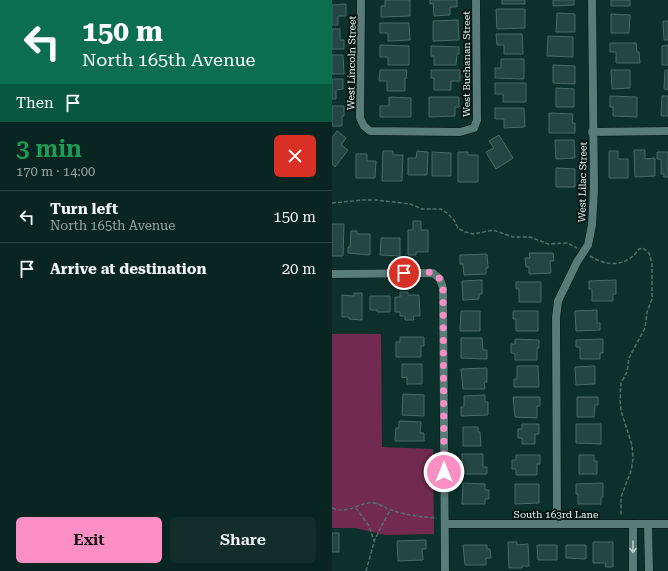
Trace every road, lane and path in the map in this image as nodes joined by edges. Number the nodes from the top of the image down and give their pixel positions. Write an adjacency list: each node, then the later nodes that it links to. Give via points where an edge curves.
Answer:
1 (362, 0): 4 (street, West Lincoln Street, via 360,118 364,126 370,131 460,132)
2 (476, 0): 4 (street, West Buchanan Street, via 477,120)
3 (592, 0): 6 (street, West Lilac Street)
4 (474, 128)
5 (668, 131): 6 (street)
6 (592, 132): 12 (street, West Lilac Street, via 592,225 588,245 558,301 556,318)
7 (332, 274): 11 (street, via 433,272 440,279 443,288)
8 (332, 508): 9 (path, via 341,511)
9 (356, 508): 10 (path, via 375,503); 16 (path, via 369,526)
10 (390, 510): 11 (path); 16 (path)
11 (445, 521): 12 (street, South 163rd Lane); 18 (street)
12 (557, 523): 13 (street, South 163rd Lane)
13 (633, 524): 14 (street, South 163rd Lane); 19 (street, one-way to 19)
14 (648, 524): 15 (street, South 163rd Lane); 20 (street)
15 (668, 524)
16 (374, 541): 17 (path)
17 (366, 571)
18 (445, 571)
19 (633, 571)
20 (648, 571)

